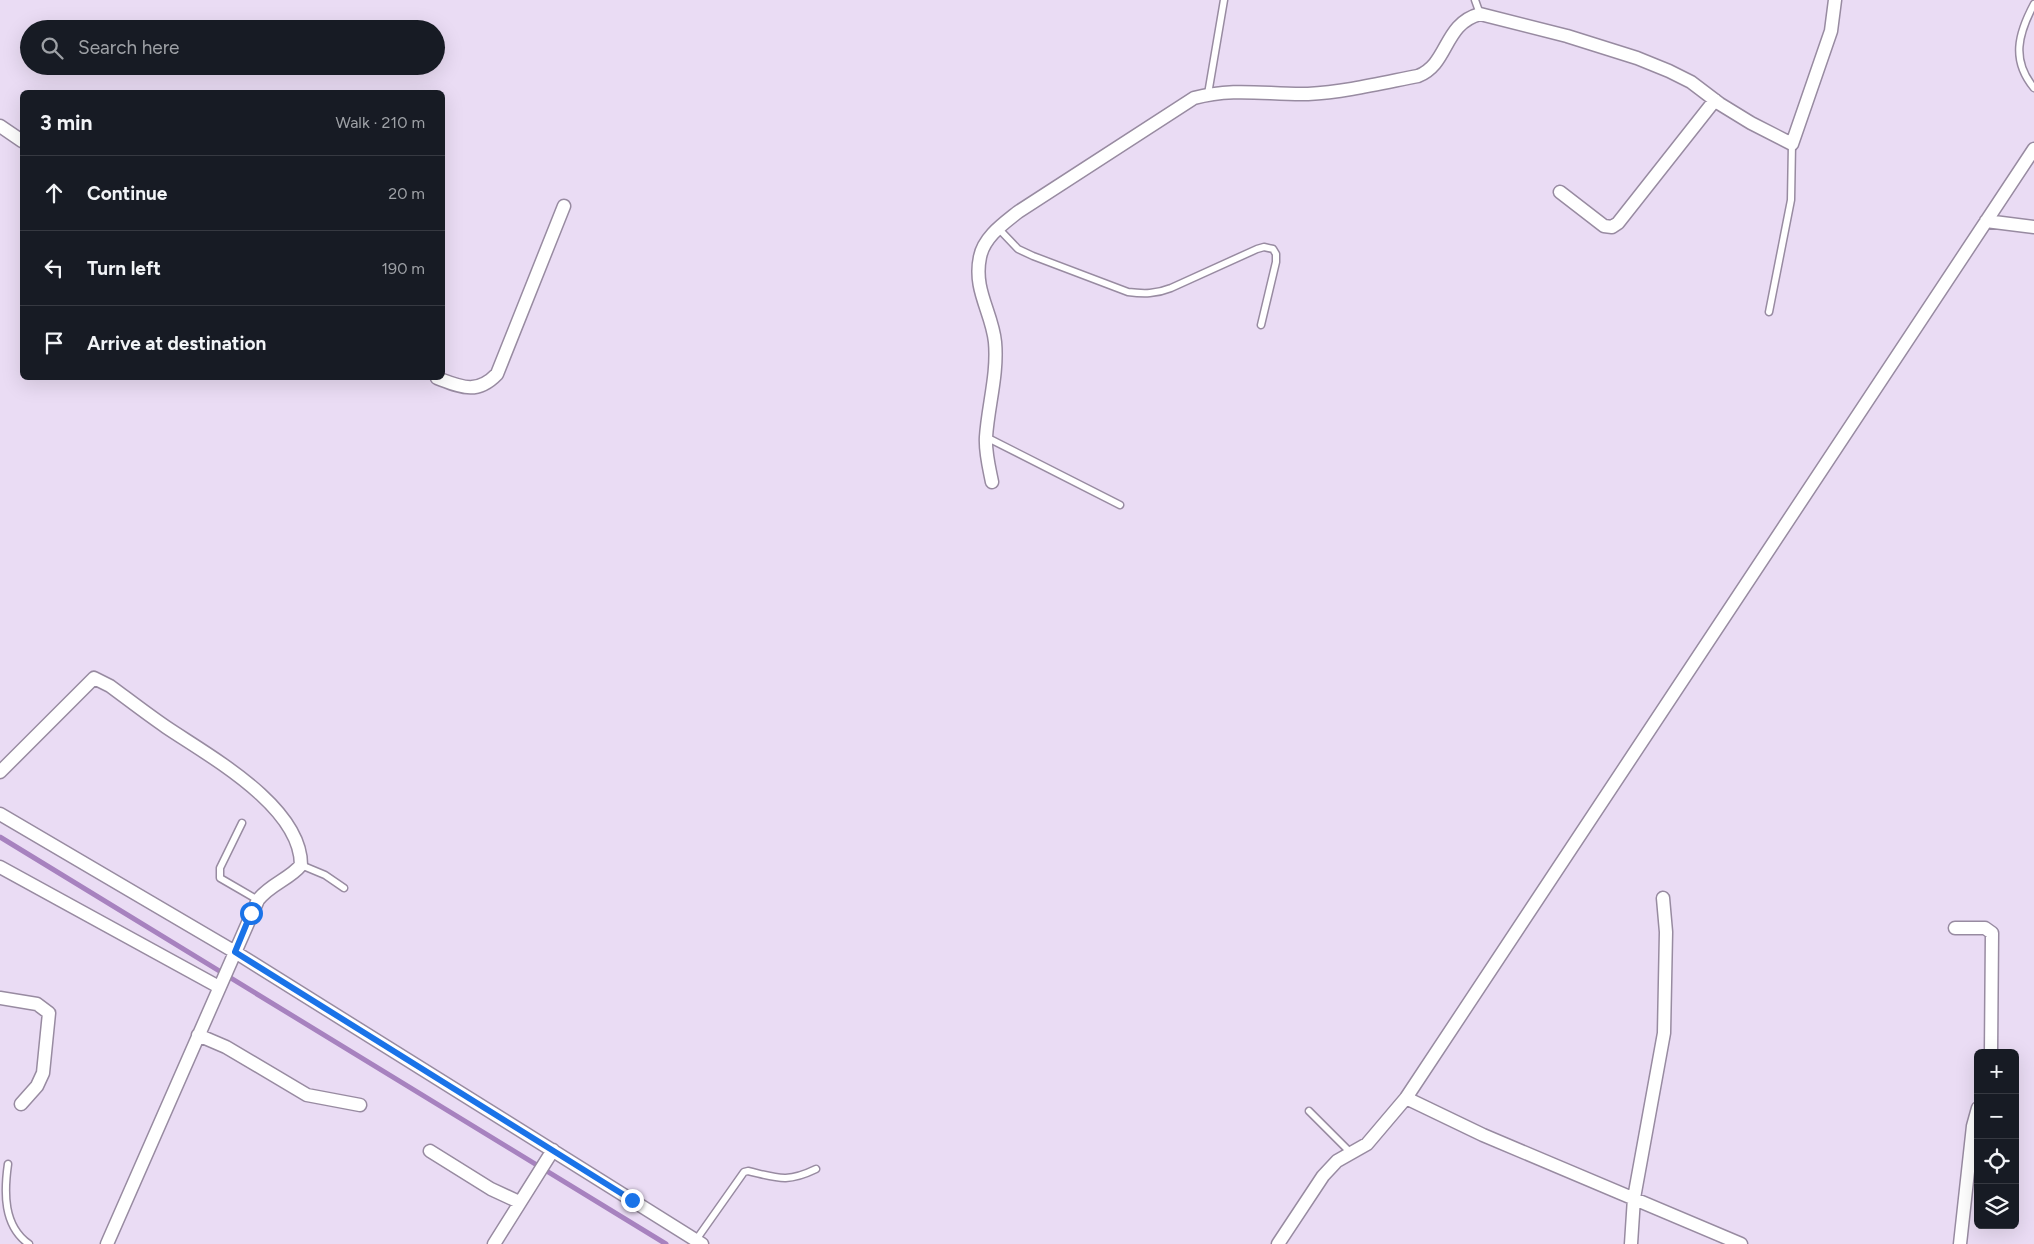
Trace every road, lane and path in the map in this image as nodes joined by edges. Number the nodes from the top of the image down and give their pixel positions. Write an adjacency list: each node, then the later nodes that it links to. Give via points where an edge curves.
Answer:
1 (1224, 0): 7 (lane)
2 (1475, 0): 5 (lane)
3 (1835, 0): 11 (street, via 1832,31)
4 (2034, 4): 6 (lane, via 2021,33 2019,48 2022,70)
5 (1480, 14): 7 (street, via 1458,26 1435,64 1418,76 1324,92); 8 (street, via 1637,58 1691,82)
6 (2034, 88)
7 (1208, 94): 17 (street, via 1187,102)
8 (1715, 100): 11 (street); 13 (street, via 1612,227 1604,226)
9 (0, 126): 10 (street)
10 (20, 140)
11 (1792, 144): 18 (lane, via 1791,200)
12 (2034, 149): 15 (street)
13 (1560, 192)
14 (564, 206): 20 (street, via 497,374 486,385 476,387 458,386)
15 (1986, 221): 16 (street); 38 (street)
16 (2034, 227)
17 (998, 228): 19 (lane, via 1018,249 1033,256 1128,292 1142,294 1171,288 1257,249 1273,249 1276,262); 21 (street, via 984,245 979,272 983,304 995,342)
18 (1769, 312)
19 (1260, 325)
20 (442, 380)
21 (986, 437): 22 (street); 23 (lane)
22 (992, 482)
23 (1120, 505)
24 (0, 772): 27 (street, via 94,678 236,775 268,802 299,847)
25 (0, 814): 33 (street)
26 (242, 823): 31 (lane, via 220,868 220,878)
27 (301, 865): 29 (lane, via 325,875); 31 (street, via 264,891)
28 (0, 867): 34 (street)
29 (344, 888)
30 (1664, 898): 48 (street, via 1664,1033)
31 (258, 900): 33 (street)
32 (1955, 928): 37 (street, via 1986,928 1992,933)
33 (233, 957): 34 (street); 43 (street)
34 (220, 984): 36 (street)
35 (0, 998): 39 (street, via 37,1004 49,1013 43,1073 37,1086)
36 (198, 1035): 40 (street, via 226,1047 307,1095); 52 (street)
37 (1991, 1049)
38 (1406, 1098): 45 (street, via 1367,1144); 48 (street, via 1482,1135)
39 (21, 1104)
40 (360, 1105)
41 (1308, 1111): 45 (lane)
42 (1974, 1120): 57 (street)
43 (553, 1150): 49 (street); 50 (street)
44 (430, 1151): 49 (street, via 491,1189)
45 (1350, 1152): 54 (street, via 1323,1176)
46 (8, 1164): 51 (lane, via 5,1187 8,1208 13,1227)
47 (816, 1169): 50 (lane, via 798,1178 786,1179 744,1172)
48 (1634, 1198): 55 (street); 56 (street)
49 (519, 1202): 53 (street)
50 (699, 1242)
51 (28, 1244)
52 (106, 1244)
53 (494, 1244)
54 (1278, 1244)
55 (1631, 1244)
56 (1741, 1244)
57 (1960, 1244)

